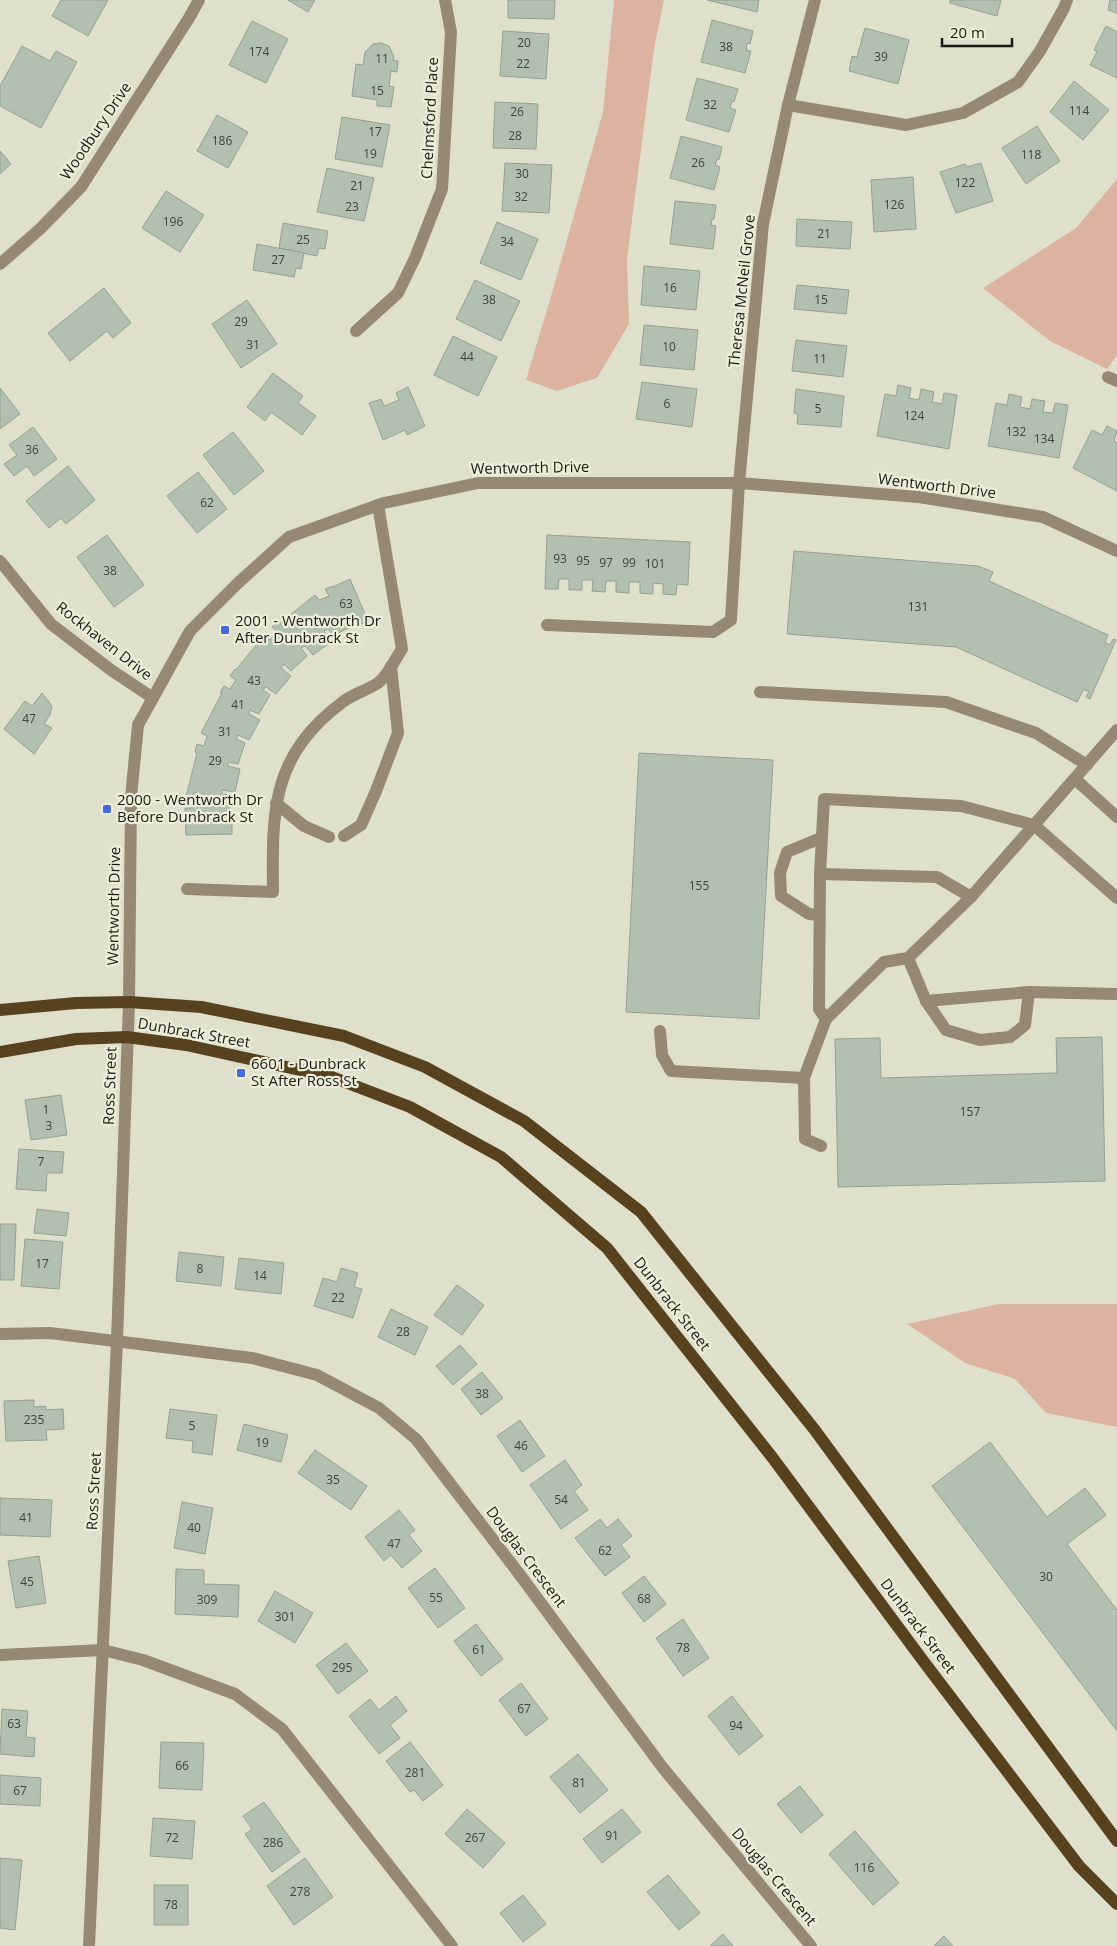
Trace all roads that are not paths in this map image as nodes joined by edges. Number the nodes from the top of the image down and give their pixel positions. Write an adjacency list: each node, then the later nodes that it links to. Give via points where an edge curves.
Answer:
1 (199, 0): 6 (street, Woodbury Drive, via 81,187)
2 (445, 0): 7 (street, Chelmsford Place, via 451,32 442,189 398,293)
3 (815, 0): 5 (street, Theresa McNeil Grove)
4 (1067, 0): 5 (street, via 1040,51 1018,82 963,113 906,125)
5 (788, 105): 8 (street, Theresa McNeil Grove, via 763,224)
6 (0, 264)
7 (356, 331)
8 (739, 483): 9 (street, Wentworth Drive, via 478,483); 10 (street, Wentworth Drive, via 919,497 1043,517); 12 (street, Theresa McNeil Grove, via 731,620 713,632)
9 (378, 505): 13 (street, via 402,649); 15 (street, Wentworth Drive, via 289,537 190,631)
10 (1117, 551)
11 (0, 561): 15 (street, Rockhaven Drive, via 51,624)
12 (547, 625)
13 (391, 666): 19 (street, via 380,682 345,701 319,723 297,749 279,787); 22 (street, via 398,733 361,826)
14 (760, 692): 17 (street, via 946,702 1036,733)
15 (153, 698): 34 (street, Wentworth Drive, via 138,726 131,797)
16 (1117, 730): 17 (street)
17 (1087, 765): 18 (street)
18 (1075, 779): 20 (street); 21 (street)
19 (276, 803): 23 (street, via 304,826); 26 (street, via 272,829 272,892)
20 (1116, 815)
21 (1034, 825): 24 (street, via 961,806 824,799); 27 (street); 28 (street)
22 (344, 836)
23 (329, 837)
24 (821, 838): 25 (street); 29 (street, via 786,852 780,873 781,896 809,914)
25 (820, 874): 27 (street, via 937,877); 29 (street)
26 (187, 889)
27 (971, 897): 30 (street)
28 (1117, 898)
29 (819, 915): 36 (street, via 819,1009)
30 (908, 958): 33 (street); 36 (street, via 884,962)
31 (1029, 992): 32 (street); 33 (street); 33 (street, via 1025,1025 1010,1037 980,1040 946,1030)
32 (1117, 994)
33 (926, 1001)
34 (129, 1002): 35 (main road, Dunbrack Street); 38 (street, Wentworth Drive); 46 (main road, Dunbrack Street, via 201,1007 344,1036 424,1068 524,1121 641,1212 814,1429)
35 (0, 1010)
36 (826, 1019): 40 (street)
37 (660, 1031): 40 (street, via 662,1055 671,1071)
38 (128, 1037): 39 (main road, Dunbrack Street, via 76,1039); 43 (street, Ross Street); 47 (main road, Dunbrack Street, via 332,1077 410,1107 501,1157 607,1248 772,1457 1079,1866)
39 (0, 1052)
40 (804, 1078): 41 (street, via 805,1139)
41 (821, 1146)
42 (0, 1334): 43 (street, Douglas Crescent, via 50,1333)
43 (117, 1341): 44 (street, Ross Street); 50 (street, Douglas Crescent, via 252,1358 317,1375 379,1408 416,1439 663,1768)
44 (103, 1650): 45 (street); 48 (street, Ross Street); 49 (street, via 143,1660 235,1694 282,1729)
45 (0, 1655)
46 (1117, 1841)
47 (1117, 1904)
48 (89, 1946)
49 (452, 1946)
50 (811, 1946)

